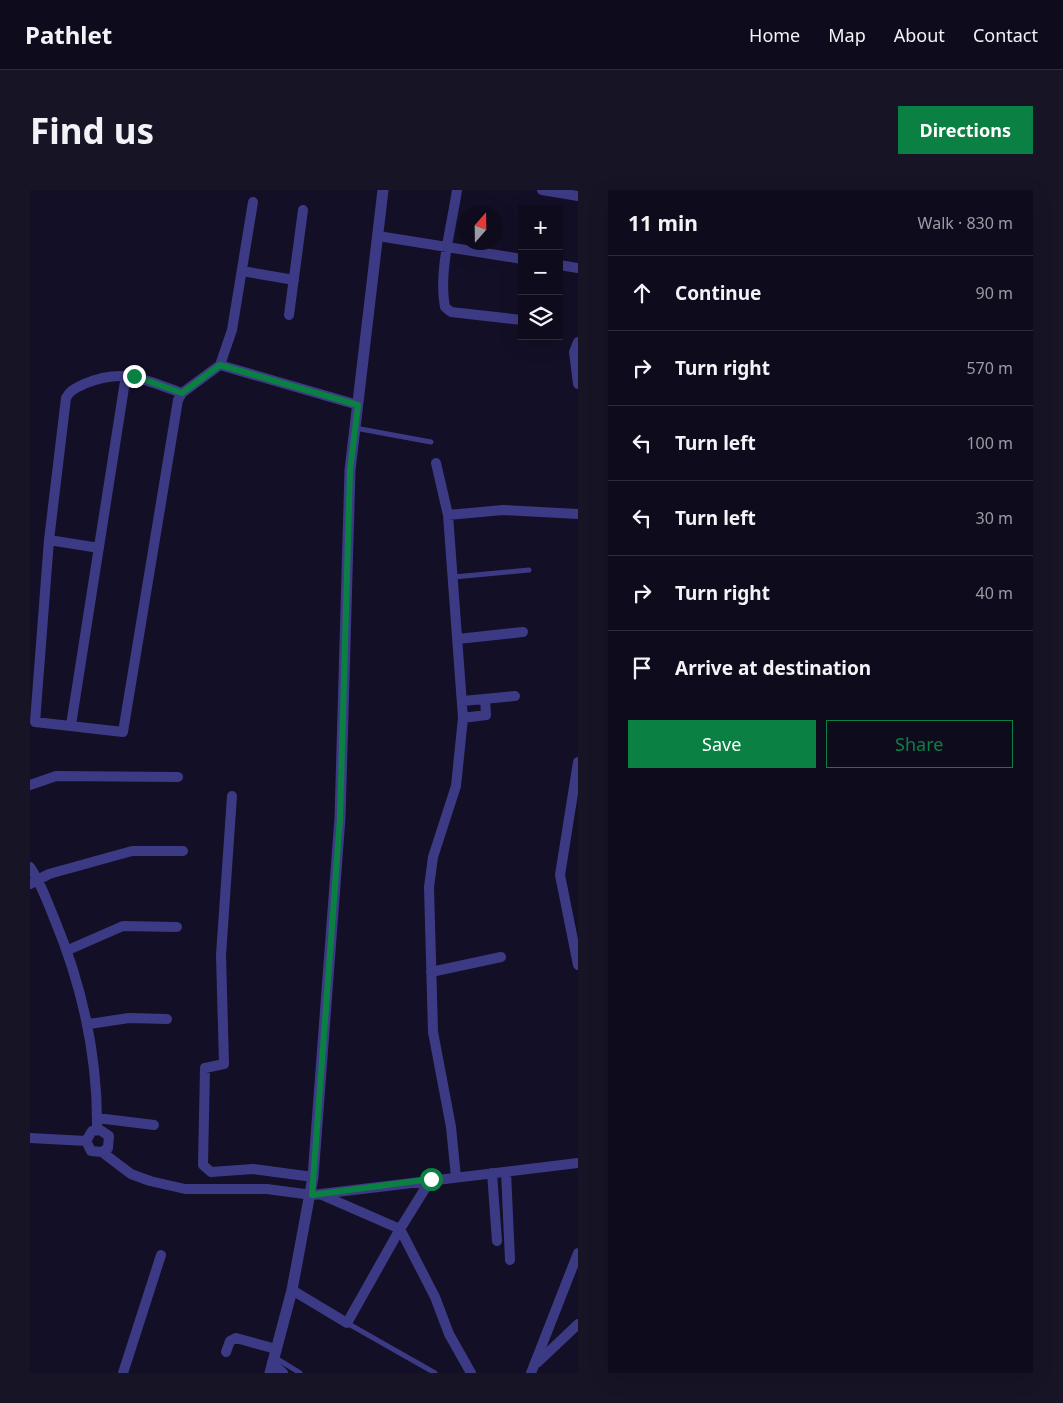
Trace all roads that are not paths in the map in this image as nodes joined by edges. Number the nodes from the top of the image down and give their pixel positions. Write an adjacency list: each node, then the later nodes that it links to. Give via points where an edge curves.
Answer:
1 (383, 190): 7 (street)
2 (457, 190): 8 (street)
3 (542, 190): 4 (street)
4 (578, 196)
5 (253, 202): 12 (street)
6 (303, 210): 13 (street)
7 (378, 236): 8 (street); 21 (street)
8 (448, 248): 9 (street); 15 (street, via 443,296 447,310)
9 (518, 258)
10 (563, 266): 11 (street)
11 (578, 268)
12 (242, 271): 13 (street); 17 (street, via 232,330)
13 (294, 280): 14 (street)
14 (289, 315)
15 (518, 319)
16 (578, 342): 19 (street, via 574,352)
17 (220, 365): 20 (street); 21 (street)
18 (126, 375): 20 (street); 27 (street, via 89,382 73,389 66,398); 28 (street)
19 (578, 384)
20 (182, 393): 37 (street, via 178,400 123,732)
21 (358, 405): 22 (street)
22 (355, 428): 23 (lane); 62 (street, via 350,470 340,818)
23 (431, 442)
24 (436, 463): 26 (street)
25 (578, 514): 26 (street, via 503,510)
26 (448, 515): 30 (street)
27 (49, 540): 28 (street); 37 (street, via 36,722)
28 (99, 548): 37 (street)
29 (528, 570): 30 (lane)
30 (454, 577): 32 (street)
31 (523, 632): 32 (street)
32 (458, 639): 35 (street)
33 (516, 696): 34 (street)
34 (485, 699): 35 (street); 36 (street, via 486,715)
35 (463, 701): 36 (street)
36 (463, 718): 49 (street, via 456,786 433,857 429,887)
37 (71, 725)
38 (578, 762): 48 (street, via 560,875)
39 (178, 777): 40 (street, via 56,776)
40 (30, 785)
41 (232, 796): 62 (street, via 221,955 224,1064 205,1068 203,1165 211,1172 254,1169)
42 (182, 851): 44 (street, via 132,851 49,874)
43 (30, 867): 44 (street)
44 (34, 882): 46 (street)
45 (177, 927): 46 (street, via 123,926)
46 (68, 950): 51 (street)
47 (501, 958): 49 (street)
48 (578, 965)
49 (431, 972): 61 (street, via 433,1032 451,1127)
50 (167, 1019): 51 (street, via 128,1018)
51 (89, 1024): 52 (street)
52 (97, 1118): 53 (street); 54 (street)
53 (154, 1125)
54 (97, 1130): 56 (street, via 89,1134); 57 (street, via 106,1133 110,1140 108,1148)
55 (30, 1138): 56 (street)
56 (86, 1141): 57 (street, via 91,1151)
57 (102, 1152): 64 (street, via 131,1174 185,1189 268,1189)
58 (578, 1163): 59 (street)
59 (506, 1172): 60 (street); 69 (street)
60 (492, 1173): 61 (street); 66 (street)
61 (456, 1176): 63 (street)
62 (313, 1177): 64 (street)
63 (431, 1179): 64 (street); 65 (street)
64 (316, 1195): 65 (street); 70 (street)
65 (400, 1229): 71 (street); 80 (street)
66 (497, 1241)
67 (578, 1253): 75 (street)
68 (161, 1255): 76 (street)
69 (510, 1260)
70 (292, 1290): 71 (street); 74 (street)
71 (347, 1323): 79 (lane)
72 (578, 1324): 75 (street)
73 (226, 1352): 74 (street, via 230,1341 236,1338)
74 (273, 1360): 77 (street); 78 (lane)
75 (533, 1370)
76 (123, 1373)
77 (283, 1373)
78 (300, 1373)
79 (435, 1373)
80 (471, 1373)

